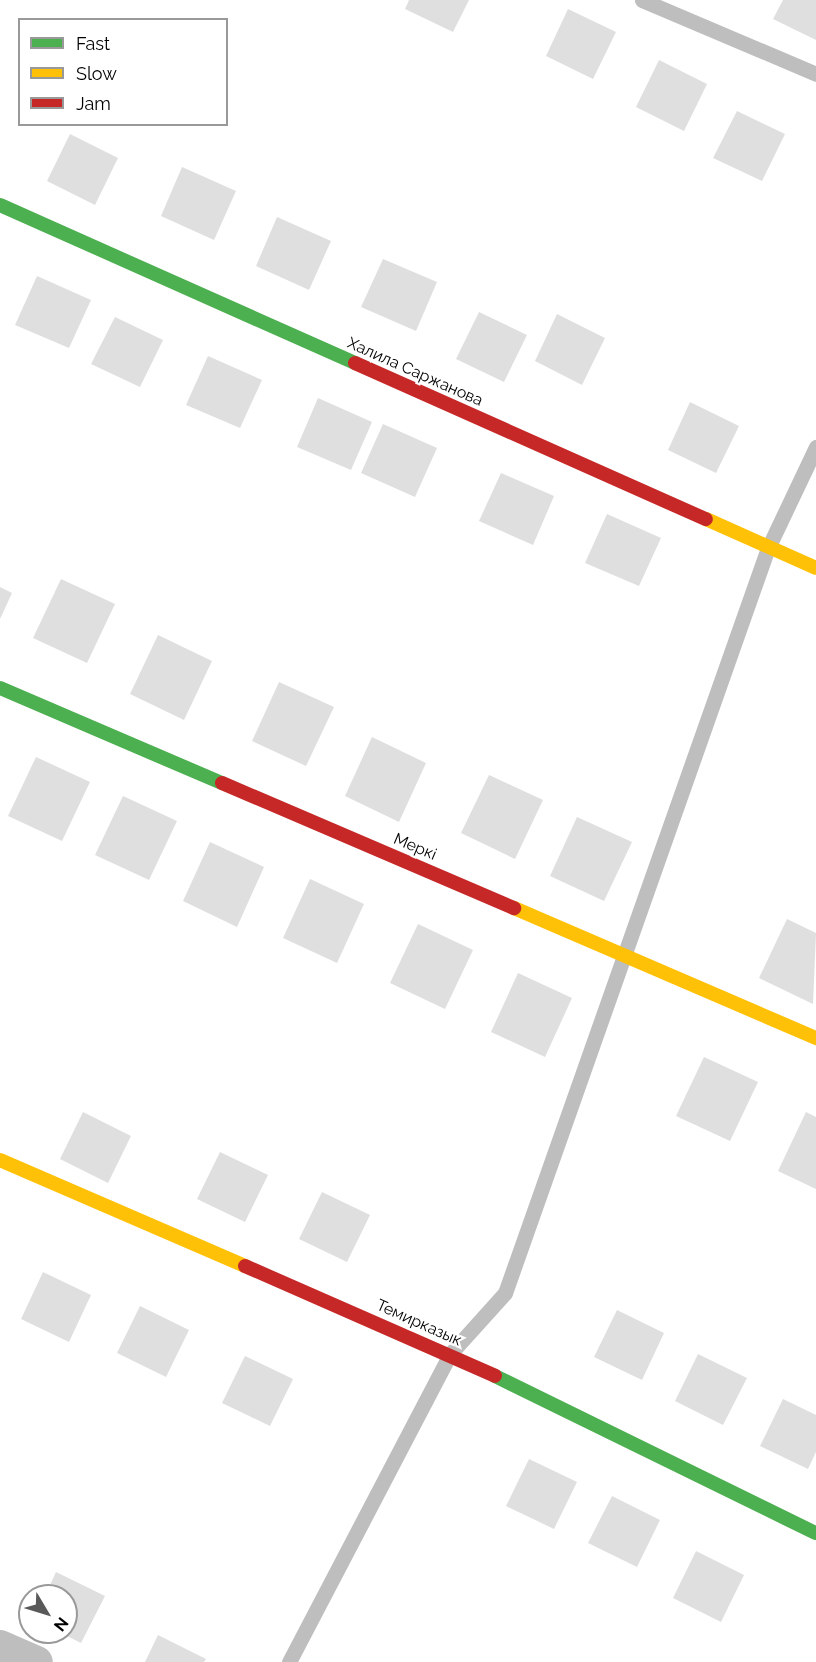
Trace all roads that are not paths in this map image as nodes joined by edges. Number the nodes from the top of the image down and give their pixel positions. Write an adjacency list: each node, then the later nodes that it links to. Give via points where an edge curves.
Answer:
1 (642, 0): 2 (lane)
2 (816, 74)
3 (0, 205): 5 (street, Халила Саржанова)
4 (816, 447): 5 (lane)
5 (768, 548): 6 (street, Халила Саржанова); 8 (lane)
6 (816, 568)
7 (0, 688): 8 (street, Меркі)
8 (624, 954): 9 (street, Меркі); 11 (lane, via 505,1293)
9 (816, 1038)
10 (0, 1160): 11 (street, Темирказык)
11 (450, 1354): 12 (street, Темирказык); 15 (lane)
12 (816, 1533)
13 (0, 1646): 14 (street)
14 (37, 1662)
15 (289, 1662)

